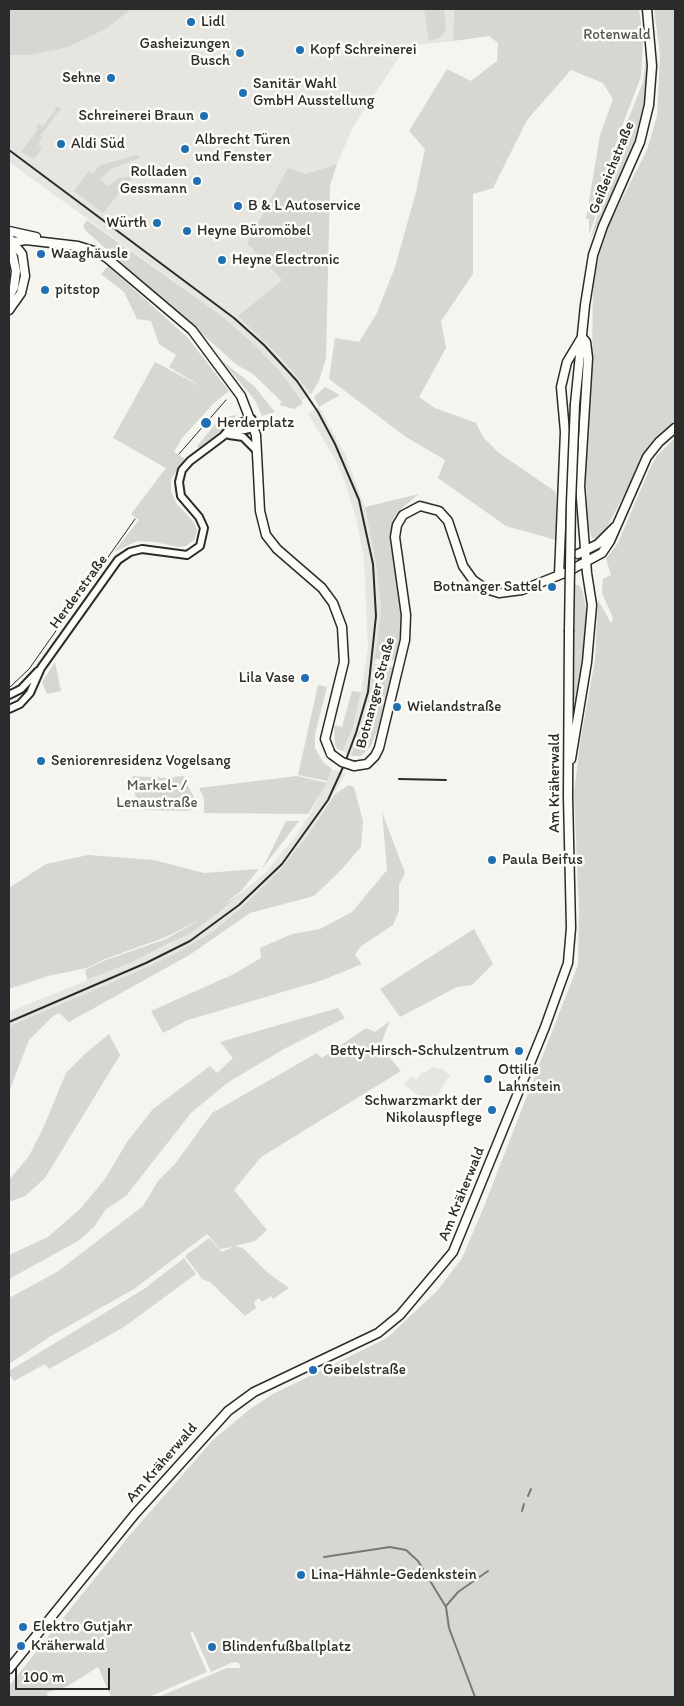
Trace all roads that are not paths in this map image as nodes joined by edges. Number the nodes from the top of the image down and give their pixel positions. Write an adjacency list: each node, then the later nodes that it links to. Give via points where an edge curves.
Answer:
1 (647, 9): 7 (main road, Geißeichstraße, via 652,66 649,105 634,157 595,247)
2 (9, 231): 3 (main road)
3 (44, 241): 4 (main road); 10 (main road, via 97,252 178,317 233,383)
4 (14, 243): 5 (main road, via 15,279); 6 (main road, via 24,261 24,283 22,292)
5 (9, 297)
6 (9, 310)
7 (582, 337): 8 (main road, Geißeichstraße); 9 (main road, Geißeichstraße, via 564,369); 17 (main road, Geißeichstraße, via 588,353 580,477)
8 (577, 386): 9 (main road, via 566,388); 21 (main road, Geißeichstraße, bridge)
9 (562, 402): 16 (main road, Geißeichstraße, via 565,432)
10 (252, 419): 11 (main road); 13 (street, Herderstraße, via 227,429)
11 (254, 428): 13 (street, Herderstraße); 14 (main road, Botnanger Straße)
12 (675, 428): 15 (main road, Botnanger Straße, via 647,457)
13 (223, 436): 14 (street, via 243,437); 22 (street, Herderstraße, via 188,463 179,477 181,496 204,528 200,546 181,556 150,549 123,556)
14 (257, 451): 20 (main road, Botnanger Straße, bridge, via 260,511 266,535 276,549 322,588 333,603 342,627 344,662 325,739 330,754 342,762 354,766 367,764 379,748 405,640 406,615 395,536 403,515 420,506 439,511 448,521 469,575 493,592 522,590)
15 (617, 525): 17 (main road, via 598,544); 19 (main road, Botnanger Straße, via 607,548)
16 (561, 530): 17 (main road, via 571,548); 18 (main road, Geißeichstraße)
17 (582, 552): 19 (main road, Geißeichstraße)
18 (561, 555): 19 (main road); 20 (main road, Geißeichstraße)
19 (580, 565): 20 (main road, Botnanger Straße); 25 (main road, Geißeichstraße, via 588,579 592,615)
20 (558, 575)
21 (569, 632): 26 (main road, Am Kräherwald)
22 (41, 668): 23 (street, via 20,689); 24 (street, Herderstraße, via 30,693 20,704)
23 (9, 695)
24 (9, 709)
25 (579, 709): 26 (main road); 27 (main road)
26 (568, 719): 27 (main road, Am Kräherwald)
27 (568, 773): 28 (main road, Am Kräherwald, via 568,963 545,1028 453,1252 388,1326 254,1392 228,1411 135,1514)
28 (9, 1669)

